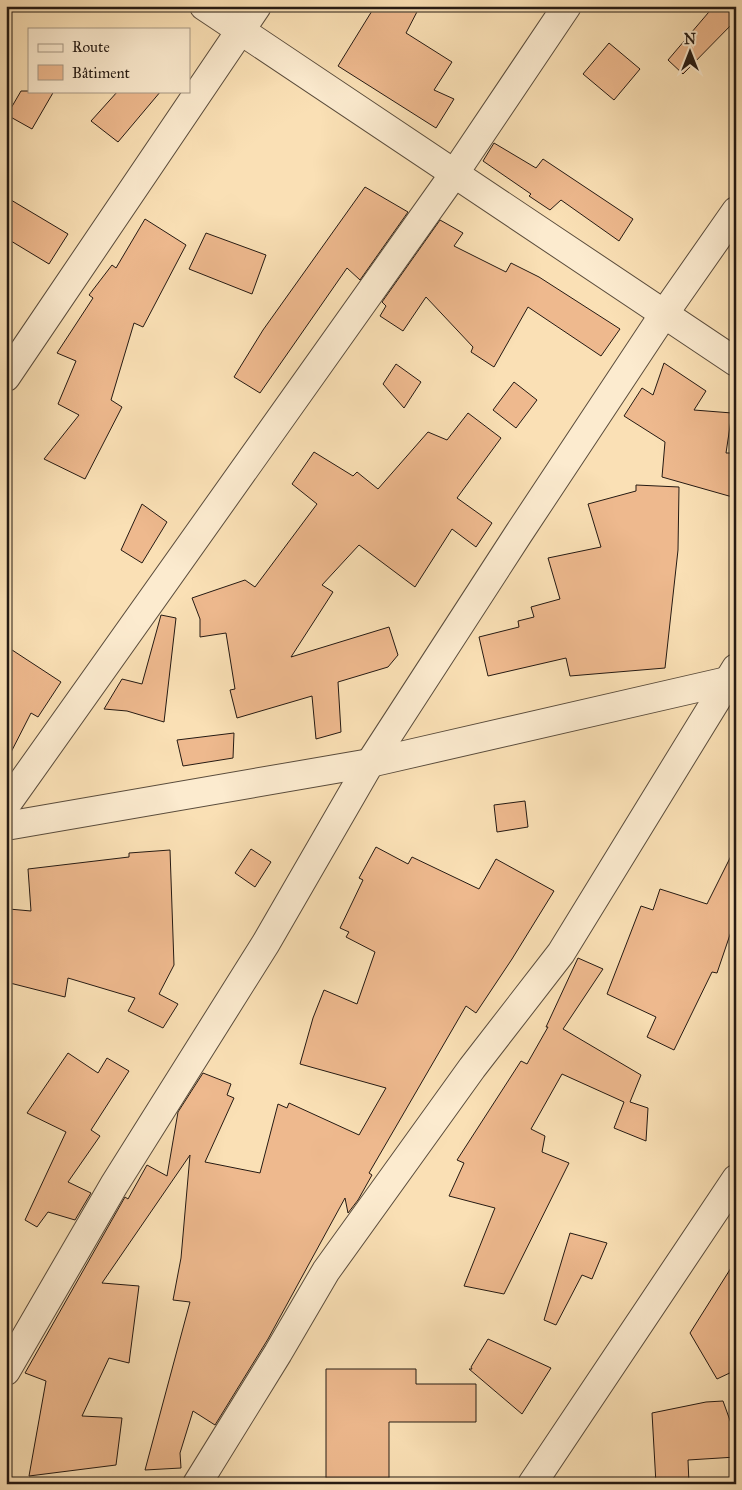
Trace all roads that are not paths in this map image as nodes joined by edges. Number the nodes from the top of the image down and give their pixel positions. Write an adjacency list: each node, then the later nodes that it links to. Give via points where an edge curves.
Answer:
1 (204, 6): 4 (street)
2 (257, 6): 4 (street)
3 (567, 6): 5 (street)
4 (240, 31): 5 (street); 9 (street)
5 (454, 174): 7 (street); 12 (street)
6 (736, 211): 7 (street)
7 (664, 314): 8 (street); 11 (street)
8 (736, 362)
9 (6, 377)
10 (733, 676): 11 (street); 16 (street, via 561,953 472,1068 332,1264)
11 (370, 763): 13 (street); 15 (street, via 266,943 114,1185)
12 (6, 804)
13 (6, 826)
14 (736, 1178): 17 (street)
15 (6, 1371)
16 (197, 1484)
17 (532, 1484)

